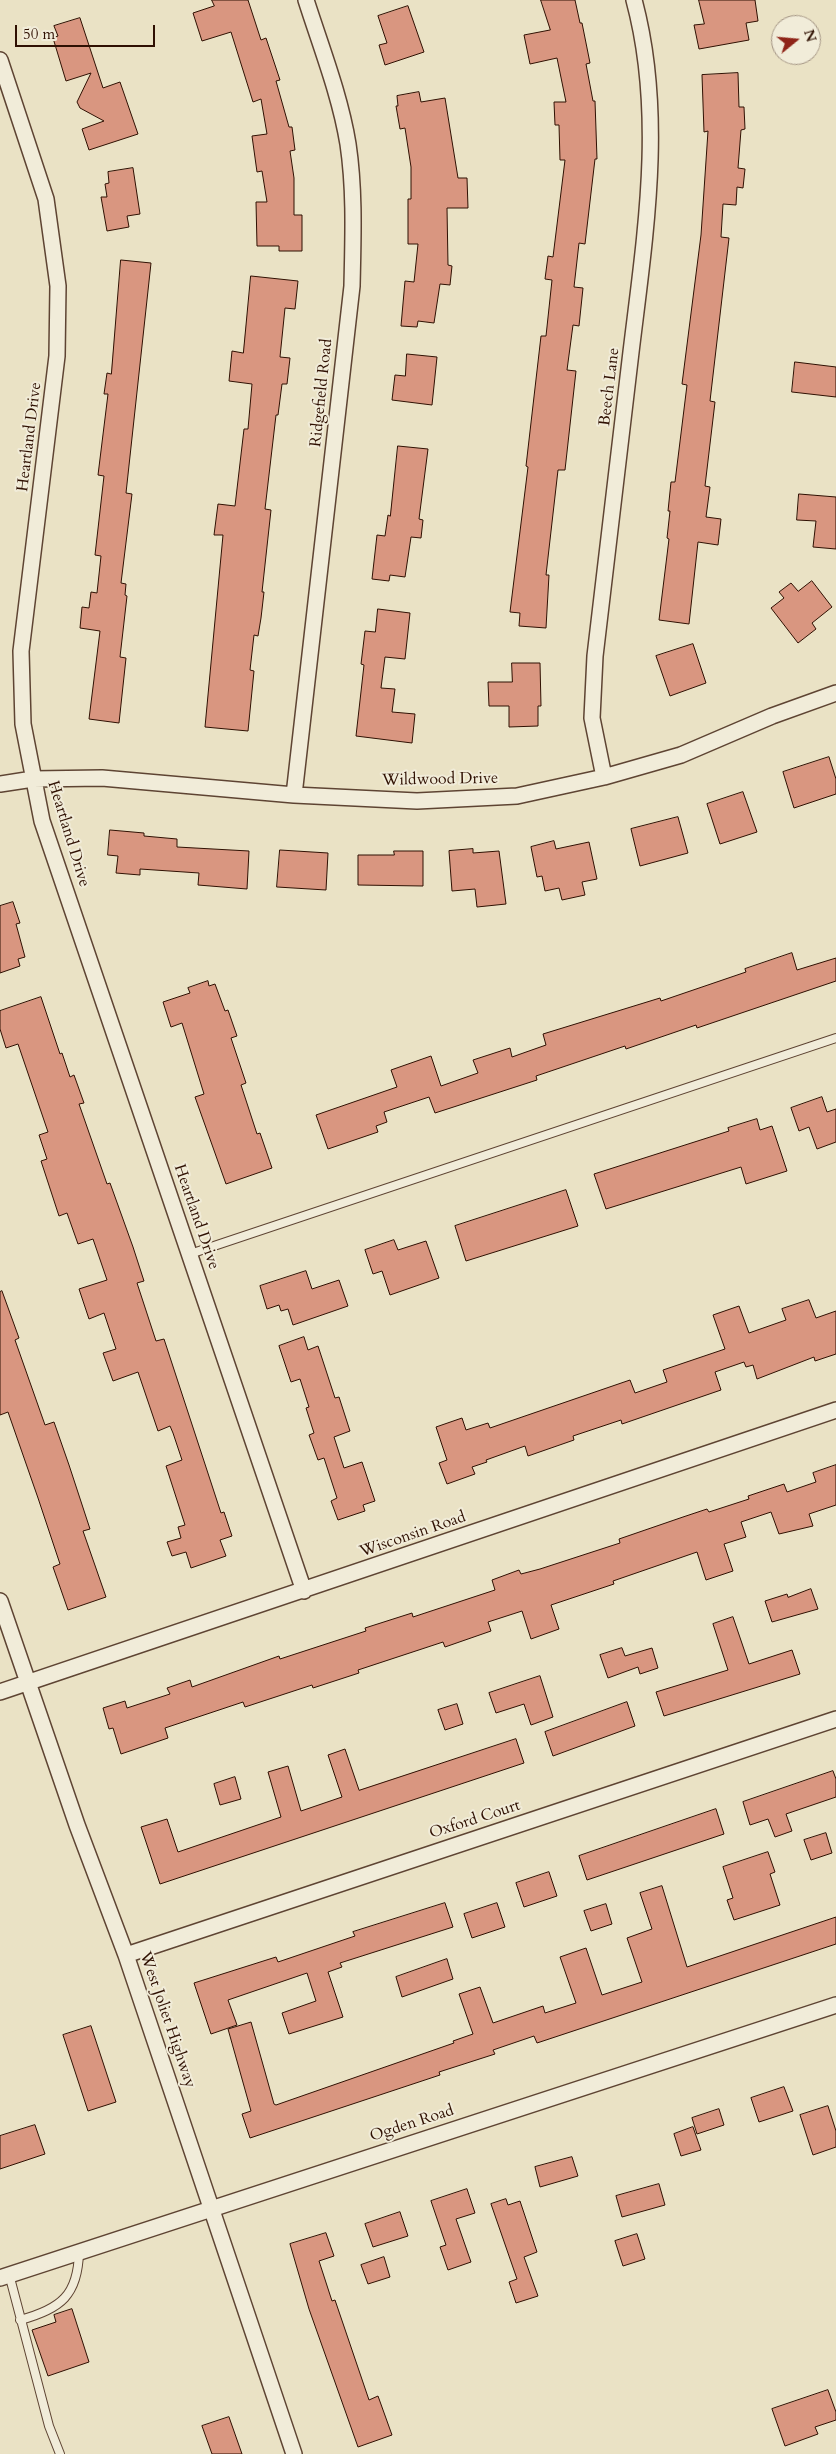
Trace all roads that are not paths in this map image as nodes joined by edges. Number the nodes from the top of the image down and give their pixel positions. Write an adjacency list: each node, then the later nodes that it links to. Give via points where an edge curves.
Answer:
1 (306, 0): 8 (street, Ridgefield Road, via 331,76 348,144 353,241 352,286)
2 (634, 0): 5 (street, Beech Lane, via 650,87 651,140 646,227 595,656 592,718)
3 (0, 60): 6 (street, Heartland Drive, via 46,199 58,286 57,356 21,651 23,724)
4 (836, 693): 5 (street, Wildwood Drive, via 681,755)
5 (604, 777): 8 (street, Wildwood Drive, via 517,796 418,801)
6 (33, 779): 7 (street, Wildwood Drive); 8 (street, Wildwood Drive, via 102,778); 10 (street, Heartland Drive, via 42,821)
7 (0, 784)
8 (294, 795)
9 (836, 1038): 10 (lane)
10 (190, 1254): 12 (street, Heartland Drive)
11 (836, 1410): 12 (street, Wisconsin Road)
12 (304, 1591): 14 (street, Wisconsin Road)
13 (0, 1600): 14 (street, West Joliet Highway)
14 (29, 1683): 15 (street, Wisconsin Road); 17 (street, West Joliet Highway)
15 (0, 1692)
16 (836, 1719): 17 (street, Oxford Court)
17 (126, 1955): 19 (street, West Joliet Highway)
18 (836, 2005): 19 (street, Ogden Road)
19 (212, 2208): 20 (street, Ogden Road); 24 (street, West Joliet Highway)
20 (79, 2252): 21 (street, Ogden Road); 22 (lane, via 78,2270 71,2292 40,2315)
21 (5, 2276): 22 (lane)
22 (20, 2320): 23 (lane, via 49,2426)
23 (60, 2454)
24 (294, 2454)

